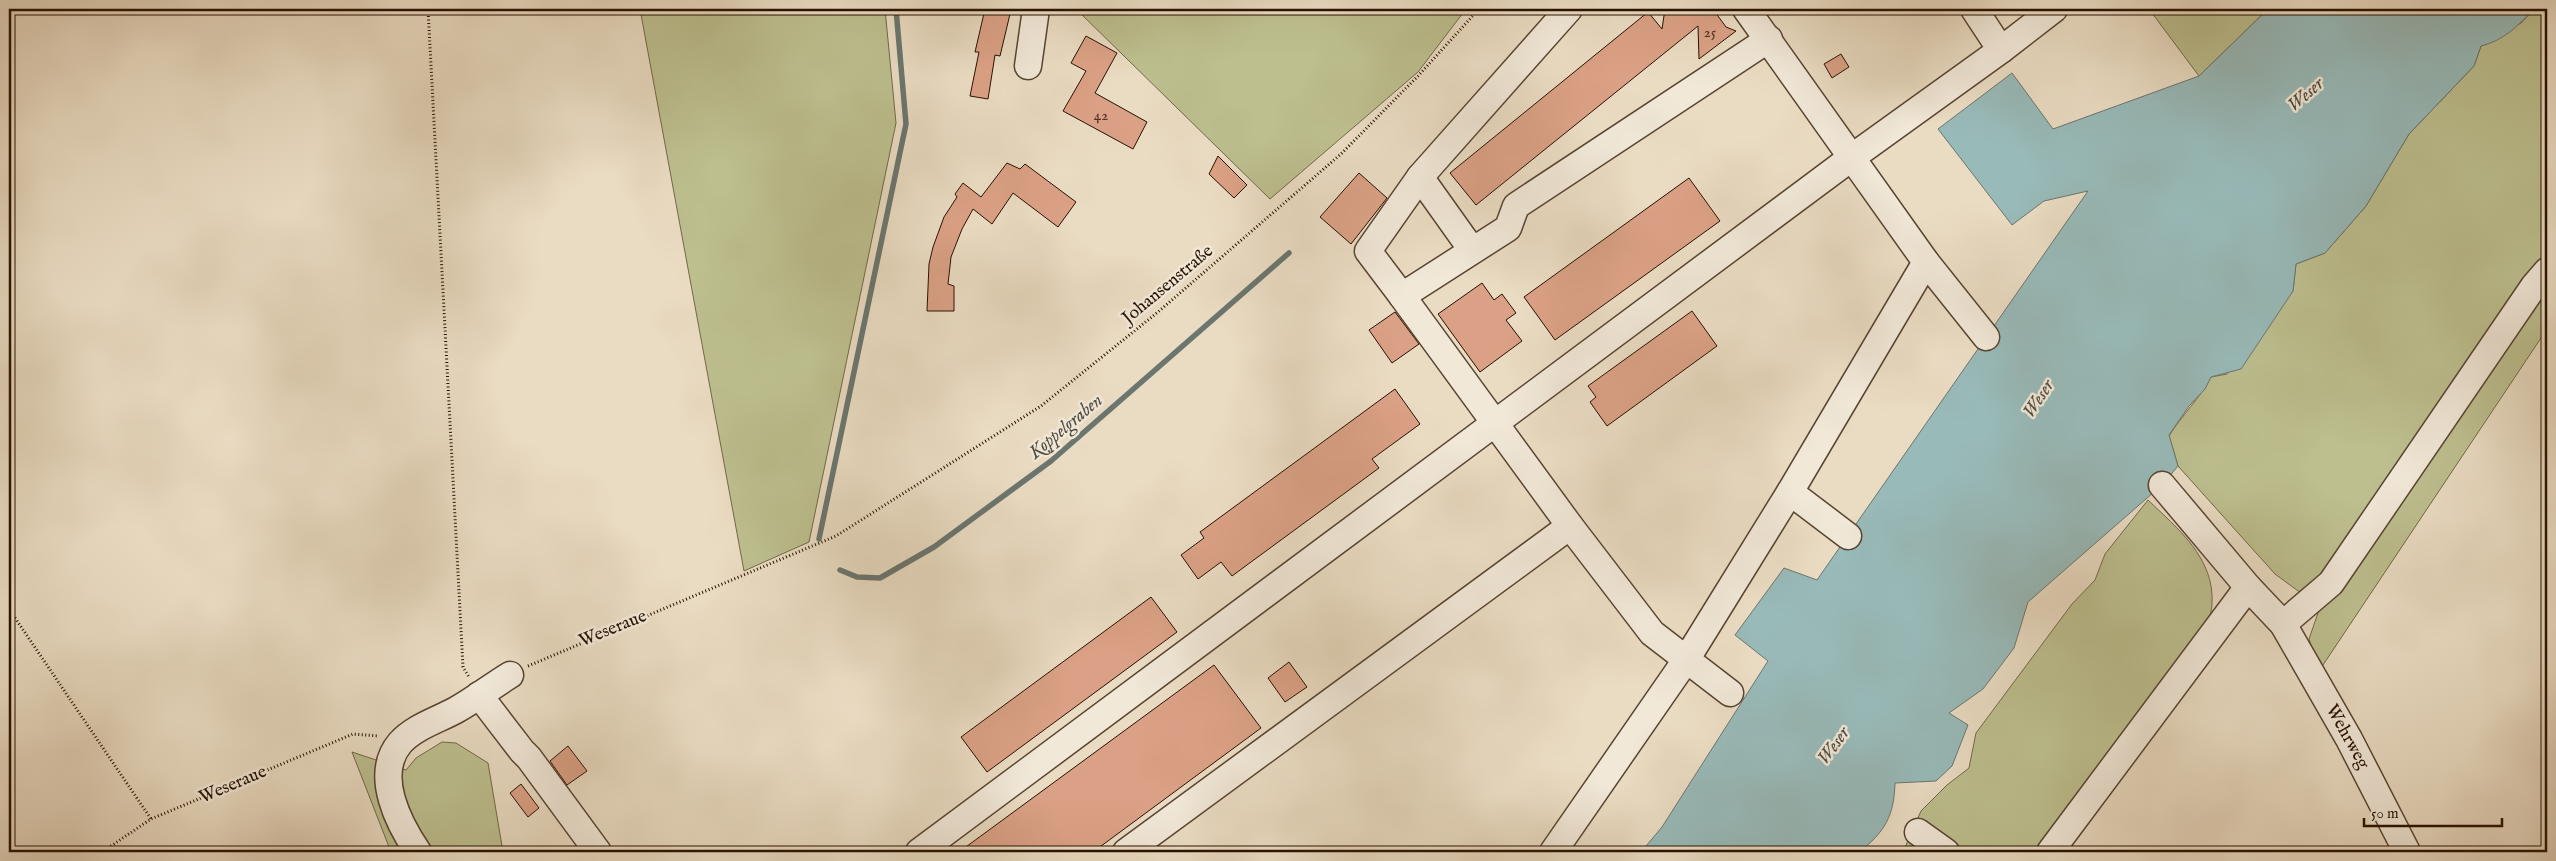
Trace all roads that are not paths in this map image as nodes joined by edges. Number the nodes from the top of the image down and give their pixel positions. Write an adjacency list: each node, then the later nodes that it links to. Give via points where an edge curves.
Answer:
1 (1036, 9): 7 (street)
2 (1569, 9): 9 (street)
3 (1974, 9): 6 (street)
4 (2054, 9): 6 (street)
5 (1762, 19): 8 (street); 10 (street, via 1516,206 1508,228)
6 (2001, 50): 8 (street)
7 (1028, 66)
8 (1851, 158): 11 (street); 15 (street)
9 (1420, 177): 10 (street); 13 (street, via 1368,251)
10 (1472, 250): 13 (street)
11 (1926, 262): 14 (street); 17 (street)
12 (2547, 271): 21 (street, via 2331,583)
13 (1402, 296): 15 (street)
14 (1986, 337)
15 (1495, 422): 18 (street); 29 (street)
16 (2162, 485): 20 (street, Wehrweg)
17 (1790, 492): 19 (street); 22 (street)
18 (1570, 526): 22 (street, via 1652,633); 30 (street)
19 (1848, 536)
20 (2248, 587): 21 (street, Wehrweg); 33 (street)
21 (2283, 624): 34 (street, Wehrweg, via 2349,739)
22 (1686, 660): 24 (street); 31 (street)
23 (510, 675): 25 (street)
24 (1730, 693)
25 (479, 695): 27 (street, via 400,743 392,758 392,808); 28 (street, via 530,758)
26 (1918, 832): 32 (street)
27 (418, 852)
28 (598, 852)
29 (919, 852)
30 (1126, 852)
31 (1553, 852)
32 (1946, 852)
33 (2050, 852)
34 (2407, 852)

